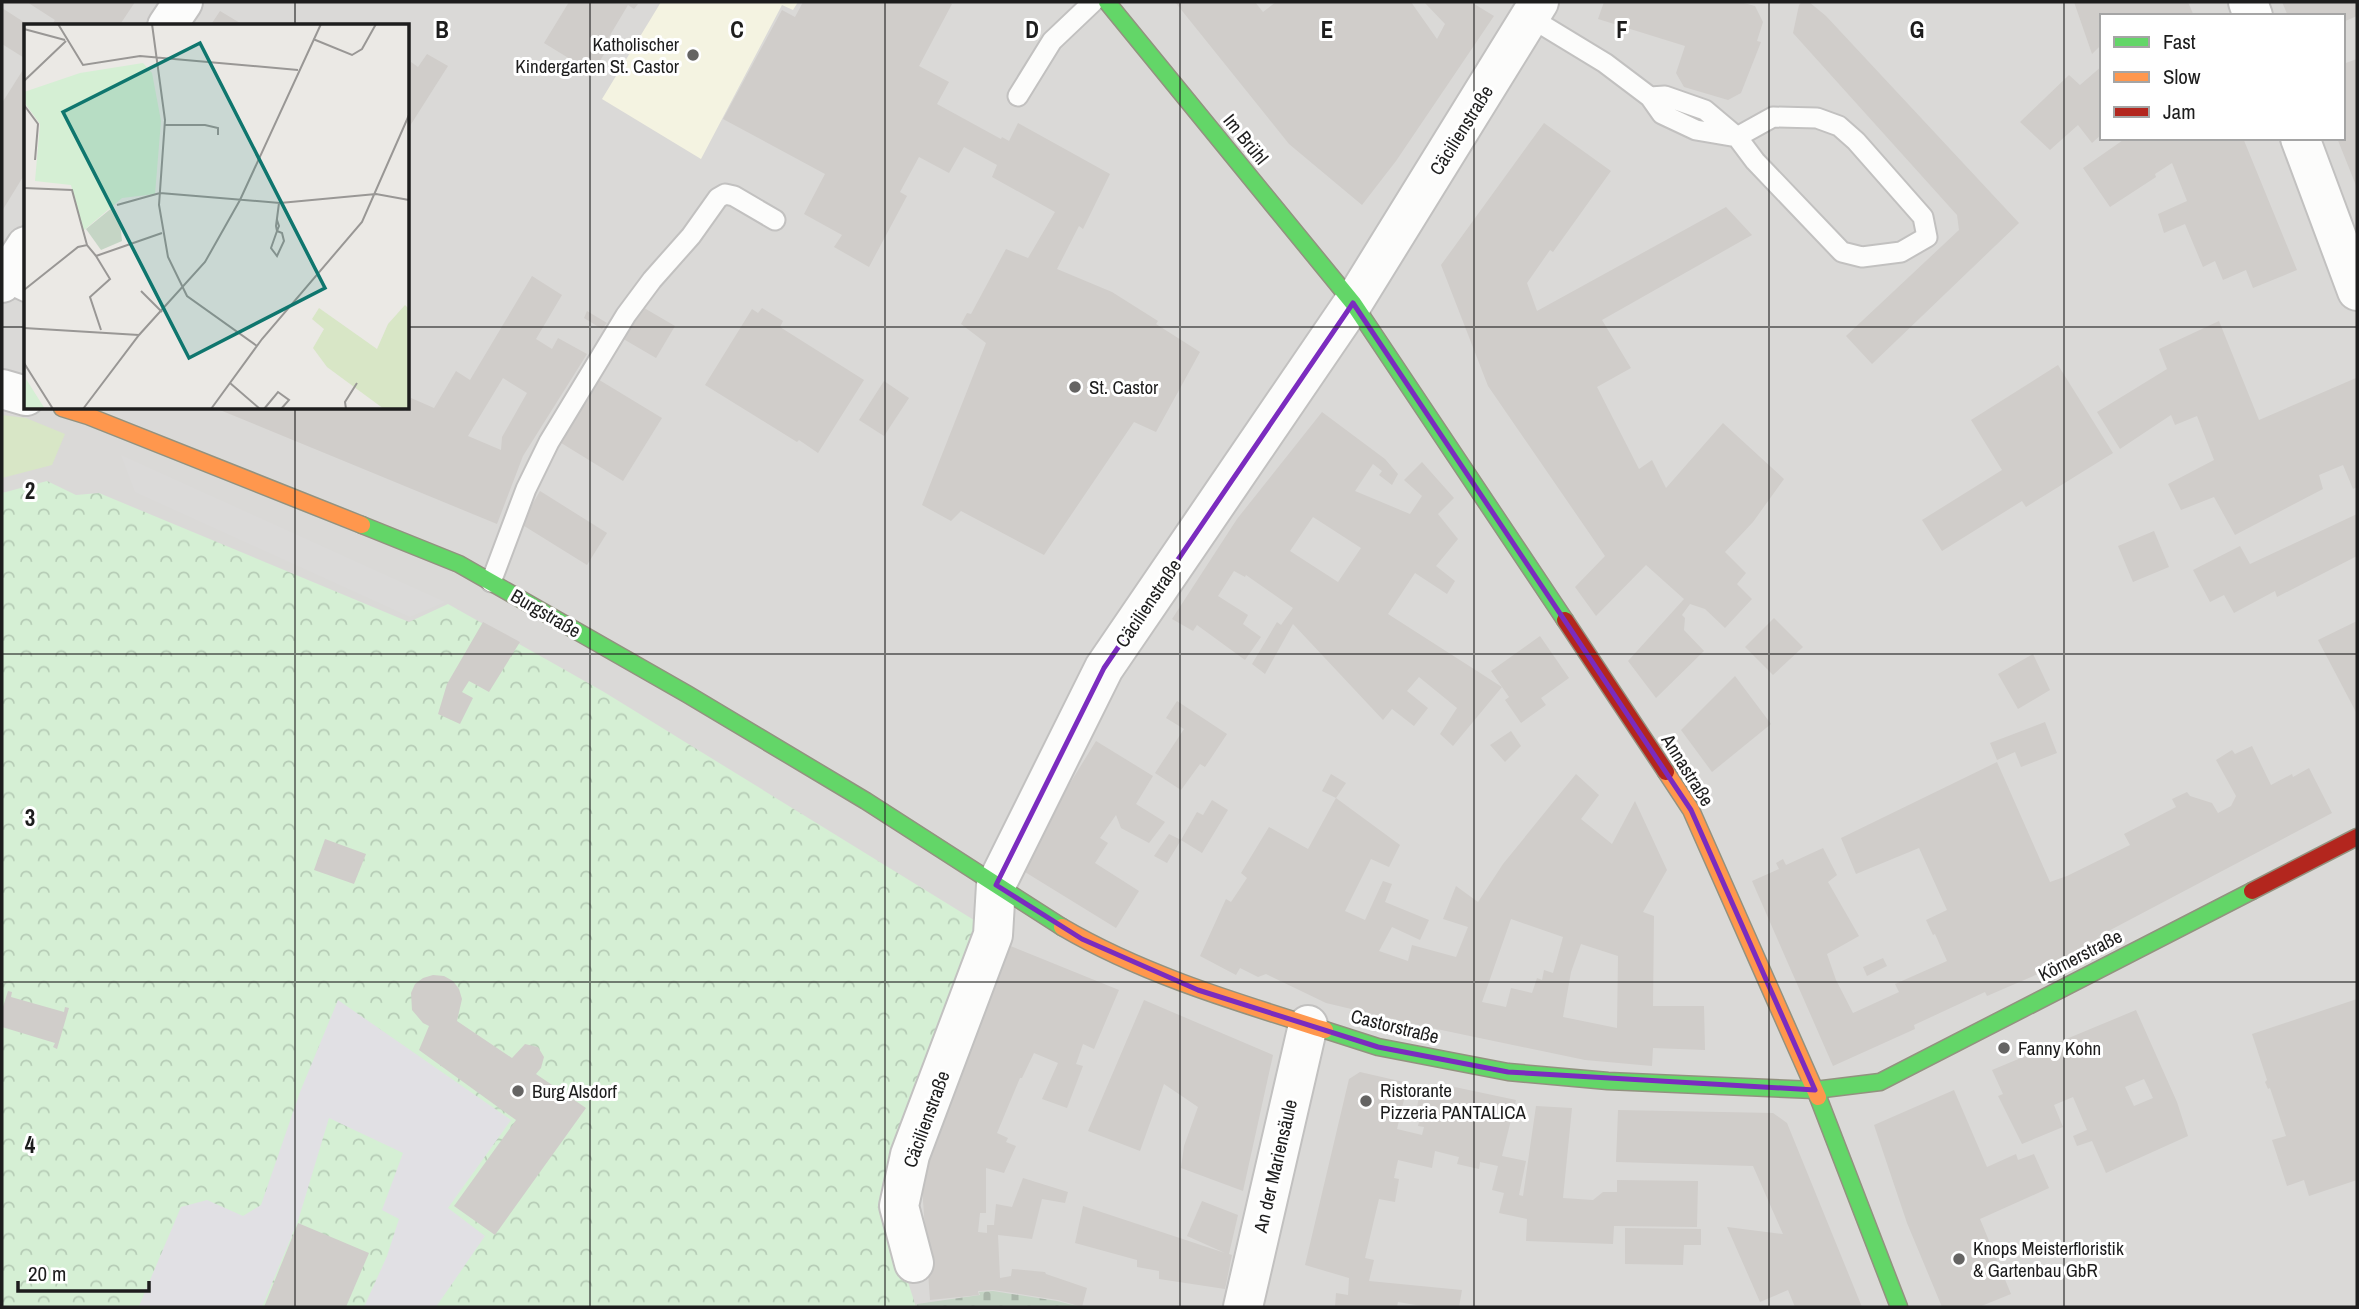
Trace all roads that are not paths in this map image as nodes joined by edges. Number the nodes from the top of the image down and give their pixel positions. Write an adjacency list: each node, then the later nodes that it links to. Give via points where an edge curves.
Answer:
1 (183, 2): 5 (street)
2 (1093, 2): 6 (lane, via 1052,41)
3 (1107, 2): 13 (street, Im Brühl)
4 (1535, 10): 7 (lane, via 1650,97 1665,96 1705,110); 13 (street, Cäcilienstraße)
5 (168, 24)
6 (1018, 96)
7 (1737, 137): 7 (lane, via 1842,252 1862,257 1901,252 1927,237 1923,217 1839,126 1817,118 1773,117)
8 (2301, 140): 12 (street)
9 (775, 220): 17 (lane, via 725,194 652,280 549,442)
10 (24, 251): 11 (street)
11 (10, 285)
12 (2357, 291)
13 (1353, 303): 19 (street, Cäcilienstraße, via 1104,668); 21 (street, Annastraße, via 1691,810)
14 (2, 389): 15 (street)
15 (24, 396)
16 (68, 410): 17 (street, Burgstraße, via 446,559)
17 (491, 582): 19 (street, Burgstraße, via 854,794)
18 (2357, 837): 21 (street, Körnerstraße, via 1880,1082)
19 (996, 885): 20 (street, Castorstraße, via 1082,939 1151,971); 22 (street, Cäcilienstraße, via 993,935 910,1155 899,1206)
20 (1308, 1025): 21 (street, Castorstraße, via 1378,1047 1508,1072); 23 (street, An der Mariensäule)
21 (1815, 1090): 24 (street, Annastraße)
22 (914, 1263)
23 (1242, 1307)
24 (1899, 1307)

